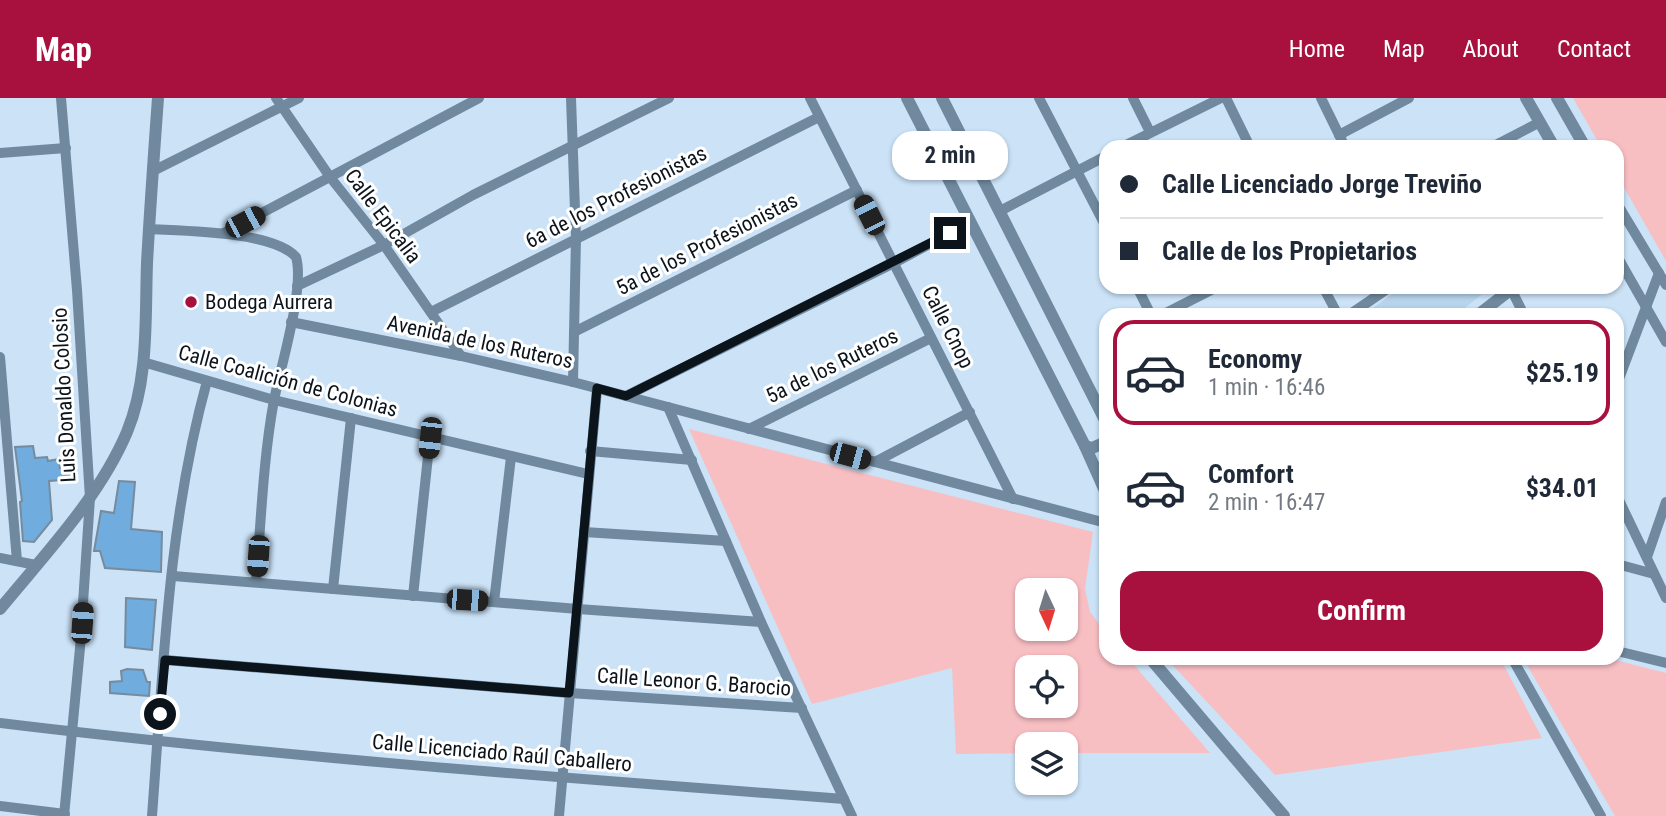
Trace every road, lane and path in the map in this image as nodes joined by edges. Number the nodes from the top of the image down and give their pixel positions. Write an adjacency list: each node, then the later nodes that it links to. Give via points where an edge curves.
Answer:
1 (61, 98): 29 (street, Luis Donaldo Colosio)
2 (158, 98): 32 (street)
3 (299, 98): 17 (street)
4 (479, 98): 34 (street)
5 (570, 98): 28 (street)
6 (669, 98): 28 (street)
7 (810, 98): 18 (street, Calle Cnop)
8 (907, 98): 39 (street)
9 (942, 98): 36 (street)
10 (1039, 98): 33 (street)
11 (1133, 98): 20 (street)
12 (1223, 98): 20 (street); 23 (street)
13 (1321, 98): 21 (street)
14 (1409, 98): 21 (street)
15 (1526, 98): 19 (street)
16 (1557, 98): 27 (street)
17 (279, 103): 32 (street); 34 (street, Calle Epicalia)
18 (819, 117): 35 (street, Calle Cnop); 42 (street, 6a de los Profesionistas)
19 (1540, 122): 25 (street); 26 (street)
20 (1150, 132): 22 (street)
21 (1339, 135): 24 (street)
22 (1135, 140)
23 (1246, 140)
24 (1342, 140)
25 (1505, 140)
26 (1550, 140)
27 (1581, 140)
28 (572, 146): 42 (street); 43 (street)
29 (66, 148): 30 (street); 84 (street, Luis Donaldo Colosio)
30 (0, 153)
31 (1099, 160): 33 (street)
32 (153, 171): 40 (street)
33 (1077, 171): 36 (street); 37 (street)
34 (330, 177): 41 (street); 43 (street, Calle Epicalia)
35 (857, 190): 44 (street, Calle Cnop); 58 (street, 5a de los Profesionistas)
36 (1000, 211): 71 (street)
37 (1099, 213)
38 (1624, 216): 46 (street)
39 (969, 223): 44 (street); 77 (street)
40 (149, 229): 41 (street); 63 (street)
41 (224, 233): 48 (street, via 292,252 298,262)
42 (576, 238): 56 (street, 6a de los Profesionistas); 58 (street)
43 (384, 245): 48 (street); 56 (street, Calle Epicalia)
44 (894, 264): 59 (street, Calle Cnop); 68 (street)
45 (1624, 268): 52 (street)
46 (1659, 273): 47 (street); 52 (street)
47 (1666, 285)
48 (297, 286): 57 (street)
49 (1203, 294): 53 (street)
50 (1380, 294): 54 (street)
51 (1504, 294): 55 (street)
52 (1646, 306): 60 (street); 64 (street)
53 (1176, 308)
54 (1359, 308)
55 (1487, 308)
56 (431, 312): 61 (street, Calle Epicalia)
57 (291, 322): 61 (street, Avenida de los Ruteros); 69 (street)
58 (574, 332): 66 (street)
59 (931, 338): 72 (street, Calle Cnop); 74 (street, 5a de los Ruteros)
60 (1666, 342)
61 (461, 356): 66 (street, Avenida de los Ruteros)
62 (0, 357): 93 (street)
63 (143, 362): 65 (street, Calle Coalición de Colonias); 84 (street, via 127,431)
64 (1624, 365)
65 (206, 381): 69 (street, Calle Coalición de Colonias); 97 (street, via 184,479)
66 (573, 382): 67 (street, Avenida de los Ruteros)
67 (597, 388): 68 (street, Avenida de los Ruteros); 78 (street)
68 (626, 396): 70 (street, Avenida de los Ruteros)
69 (274, 401): 73 (street, Calle Coalición de Colonias); 98 (street)
70 (668, 407): 74 (street, Avenida de los Ruteros); 80 (street)
71 (1099, 408)
72 (970, 412): 81 (street); 85 (street, Calle Cnop)
73 (351, 418): 75 (street, Calle Coalición de Colonias); 99 (street)
74 (749, 429): 81 (street, Avenida de los Ruteros)
75 (430, 438): 79 (street, Calle Coalición de Colonias); 100 (street)
76 (1099, 445): 77 (street)
77 (1085, 446): 83 (street)
78 (590, 451): 80 (street); 82 (street)
79 (511, 457): 82 (street, Calle Coalición de Colonias); 102 (street)
80 (691, 460): 90 (street)
81 (875, 462): 85 (street, Avenida de los Ruteros)
82 (588, 474): 89 (street)
83 (1099, 477)
84 (90, 498): 94 (street); 114 (street, Luis Donaldo Colosio)
85 (1013, 499): 88 (street, Avenida de los Ruteros)
86 (1666, 502): 91 (street)
87 (1624, 510): 91 (street)
88 (1099, 521)
89 (584, 532): 90 (street); 104 (street)
90 (726, 541): 105 (street)
91 (1647, 557): 96 (street)
92 (0, 558): 93 (street)
93 (17, 561): 94 (street)
94 (36, 565): 103 (street)
95 (1624, 566): 96 (street)
96 (1654, 574): 101 (street)
97 (173, 576): 98 (street); 107 (street)
98 (257, 582): 99 (street)
99 (333, 589): 100 (street)
100 (413, 596): 102 (street)
101 (1666, 598)
102 (494, 602): 104 (street)
103 (0, 609)
104 (578, 609): 105 (street); 111 (street)
105 (761, 622): 112 (street)
106 (1624, 653): 108 (street)
107 (165, 660): 111 (street, Calle Leonor G. Barocio); 115 (street)
108 (1666, 663)
109 (1156, 665): 123 (street)
110 (1516, 665): 124 (street)
111 (569, 693): 112 (street, Calle Leonor G. Barocio); 116 (street)
112 (802, 708): 117 (street)
113 (0, 723): 114 (street, Calle Licenciado Raúl Caballero)
114 (73, 732): 115 (street, Calle Licenciado Raúl Caballero); 119 (street, Luis Donaldo Colosio)
115 (158, 741): 116 (street, Calle Licenciado Raúl Caballero); 120 (street)
116 (562, 778): 117 (street, Calle Licenciado Raúl Caballero); 121 (street)
117 (844, 799): 122 (street)
118 (0, 806): 119 (street)
119 (64, 815)
120 (152, 816)
121 (559, 816)
122 (852, 816)
123 (1284, 816)
124 (1601, 816)

